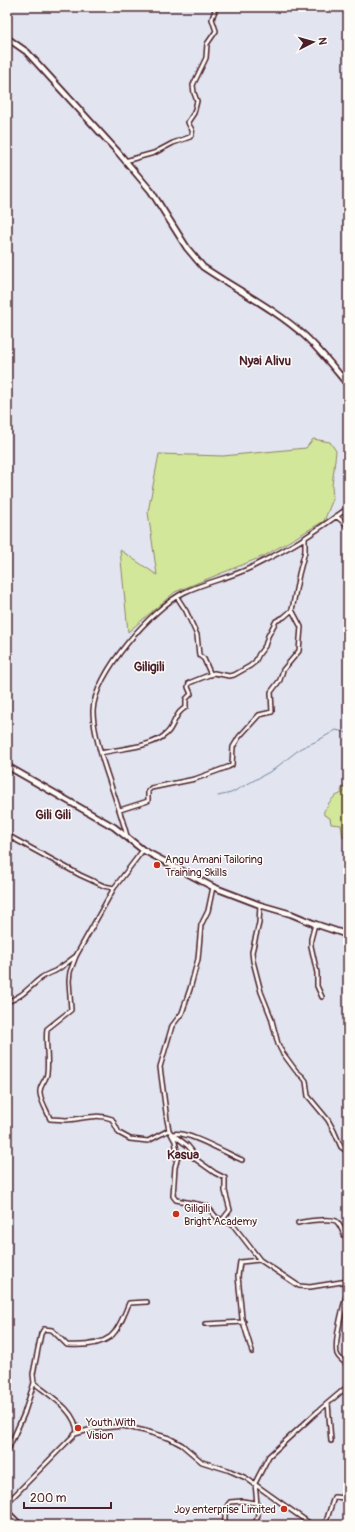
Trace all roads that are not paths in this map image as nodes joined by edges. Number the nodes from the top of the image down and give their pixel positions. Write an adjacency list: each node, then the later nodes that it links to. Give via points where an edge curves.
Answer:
1 (216, 7): 4 (street, via 212,20 216,31 208,44 206,58 193,86 198,102 188,122 192,135 154,153)
2 (8, 39): 3 (street); 4 (street, via 27,52)
3 (7, 48)
4 (125, 161): 5 (street, via 151,191 186,248 200,264 304,336 324,355)
5 (348, 385)
6 (348, 508): 7 (street)
7 (336, 516): 8 (street); 9 (street)
8 (348, 526)
9 (304, 538): 10 (street, via 249,568 189,590); 11 (street, via 305,551)
10 (177, 597): 12 (street, via 197,634 199,655 204,659); 13 (street, via 147,622 123,649 108,670 96,694 93,719)
11 (292, 610): 12 (street, via 276,621 267,644 255,662 234,675); 15 (street, via 301,627 299,651 283,670 280,680 271,692 272,712 259,715 235,743 232,765 195,779 151,788 148,791 148,801)
12 (211, 674): 13 (street, via 189,683 191,694 186,699 186,707 178,714 164,736 147,744)
13 (101, 753): 15 (street)
14 (7, 766): 17 (street)
15 (120, 810): 17 (street)
16 (7, 835): 20 (street, via 74,872)
17 (127, 836): 18 (street)
18 (143, 850): 19 (street); 20 (street)
19 (214, 887): 21 (street); 27 (street, via 208,911 201,925 198,959 190,990 182,1013 172,1026 161,1060 163,1096)
20 (114, 888): 24 (street)
21 (260, 905): 22 (street); 28 (street, via 259,923 252,952 253,961 278,1044 306,1081 308,1096 328,1120 341,1147)
22 (315, 924): 23 (street); 25 (street, via 311,946 317,986)
23 (348, 935)
24 (76, 956): 26 (street, via 48,973 27,992); 27 (street, via 69,980 71,1010 49,1027 47,1032 47,1073 39,1091 50,1119 105,1116 112,1118 119,1132 128,1139 148,1141)
25 (322, 997)
26 (7, 1002)
27 (171, 1132): 29 (street, via 194,1138); 30 (street, via 188,1146 194,1158 225,1178 225,1191 230,1210); 30 (street, via 178,1156 173,1196 180,1202 205,1205 216,1217)
28 (348, 1152)
29 (242, 1160)
30 (223, 1219): 33 (street, via 233,1225)
31 (298, 1223): 32 (street, via 312,1220 335,1221 344,1235)
32 (348, 1236)
33 (260, 1260): 34 (street, via 302,1287); 37 (street, via 239,1264 238,1283)
34 (348, 1281)
35 (348, 1289): 40 (street, via 337,1349 339,1357)
36 (147, 1302): 41 (street, via 129,1303 111,1337 86,1345 67,1345 52,1330 44,1329 33,1374)
37 (244, 1322): 38 (street); 39 (street)
38 (205, 1324)
39 (252, 1352)
40 (348, 1365)
41 (34, 1383): 44 (street, via 69,1413 75,1422); 46 (street)
42 (348, 1387): 43 (street)
43 (328, 1403): 45 (street); 48 (street, via 270,1455)
44 (77, 1433): 48 (street, via 117,1426 145,1431 176,1442 202,1462 234,1472); 49 (street)
45 (331, 1441)
46 (7, 1452)
47 (348, 1476): 56 (street, via 346,1498 334,1497)
48 (255, 1483): 50 (street); 55 (street)
49 (7, 1503)
50 (256, 1503): 53 (street, via 230,1502 225,1514); 54 (street, via 258,1515)
51 (7, 1512): 52 (street)
52 (20, 1525)
53 (226, 1525)
54 (255, 1525)
55 (312, 1525)
56 (325, 1525)

